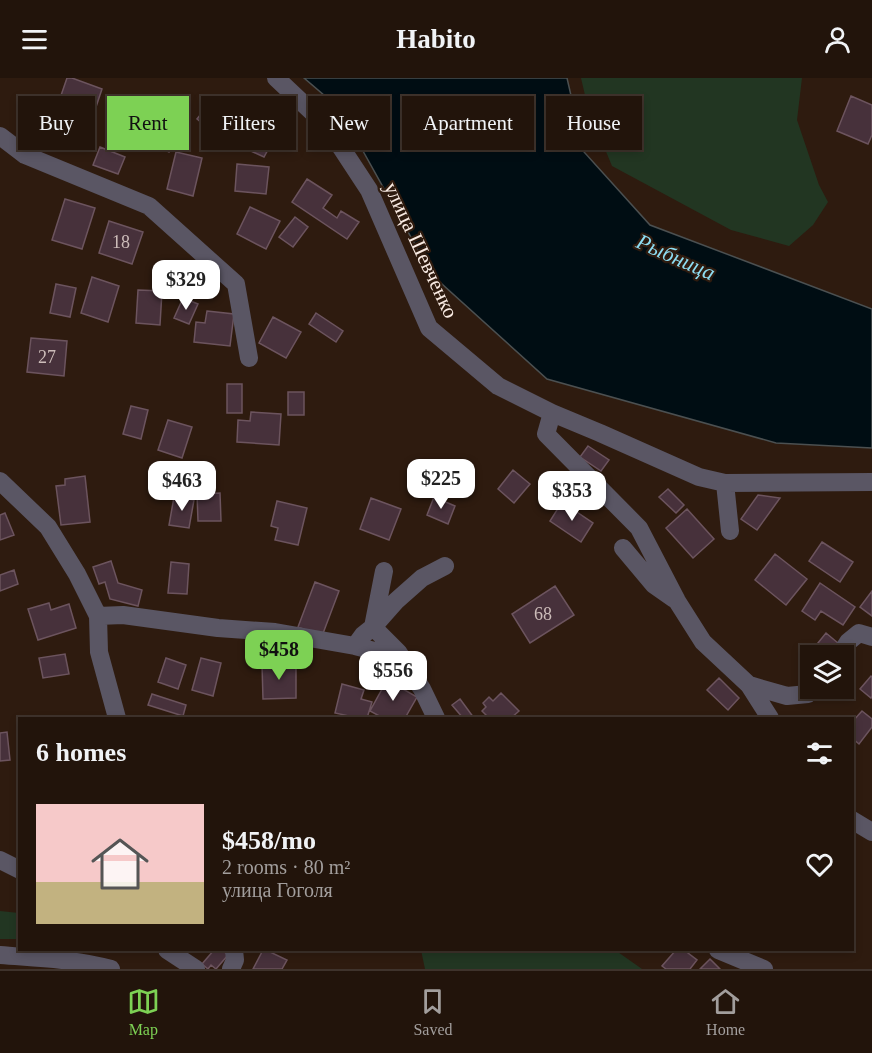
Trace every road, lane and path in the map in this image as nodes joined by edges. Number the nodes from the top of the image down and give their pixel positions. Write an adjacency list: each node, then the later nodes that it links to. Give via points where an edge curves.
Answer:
1 (276, 78): 4 (street, улица Шевченко, via 327,126 369,190 429,328 498,386)
2 (0, 136): 3 (street, via 25,155 149,206 236,284)
3 (249, 358)
4 (552, 413): 7 (street, улица Шевченко, via 699,477); 12 (street, via 546,434 639,528)
5 (0, 481): 13 (street, via 48,527)
6 (872, 482): 7 (street, улица Шевченко)
7 (725, 483): 8 (street)
8 (730, 531)
9 (623, 548): 12 (street, via 654,585)
10 (445, 566): 14 (street, via 422,578)
11 (384, 571): 14 (street)
12 (676, 601): 19 (street, via 702,642)
13 (98, 616): 16 (street, via 123,615 275,632); 21 (street, via 99,652)
14 (373, 627): 16 (street); 18 (street, via 398,652)
15 (872, 637): 17 (street, via 859,633)
16 (355, 645): 18 (street, via 386,654)
17 (846, 645)
18 (412, 674): 22 (street)
19 (749, 685): 20 (street, via 787,696); 23 (street)
20 (800, 695)
21 (117, 717)
22 (436, 717)
23 (769, 717)
24 (854, 821): 25 (street)
25 (872, 832)
26 (0, 860): 27 (street)
27 (18, 869)
28 (169, 951): 34 (street)
29 (234, 951): 35 (street)
30 (719, 951): 36 (street)
31 (720, 951): 37 (street)
32 (0, 955): 33 (street)
33 (111, 969)
34 (196, 969)
35 (231, 969)
36 (732, 969)
37 (764, 969)

